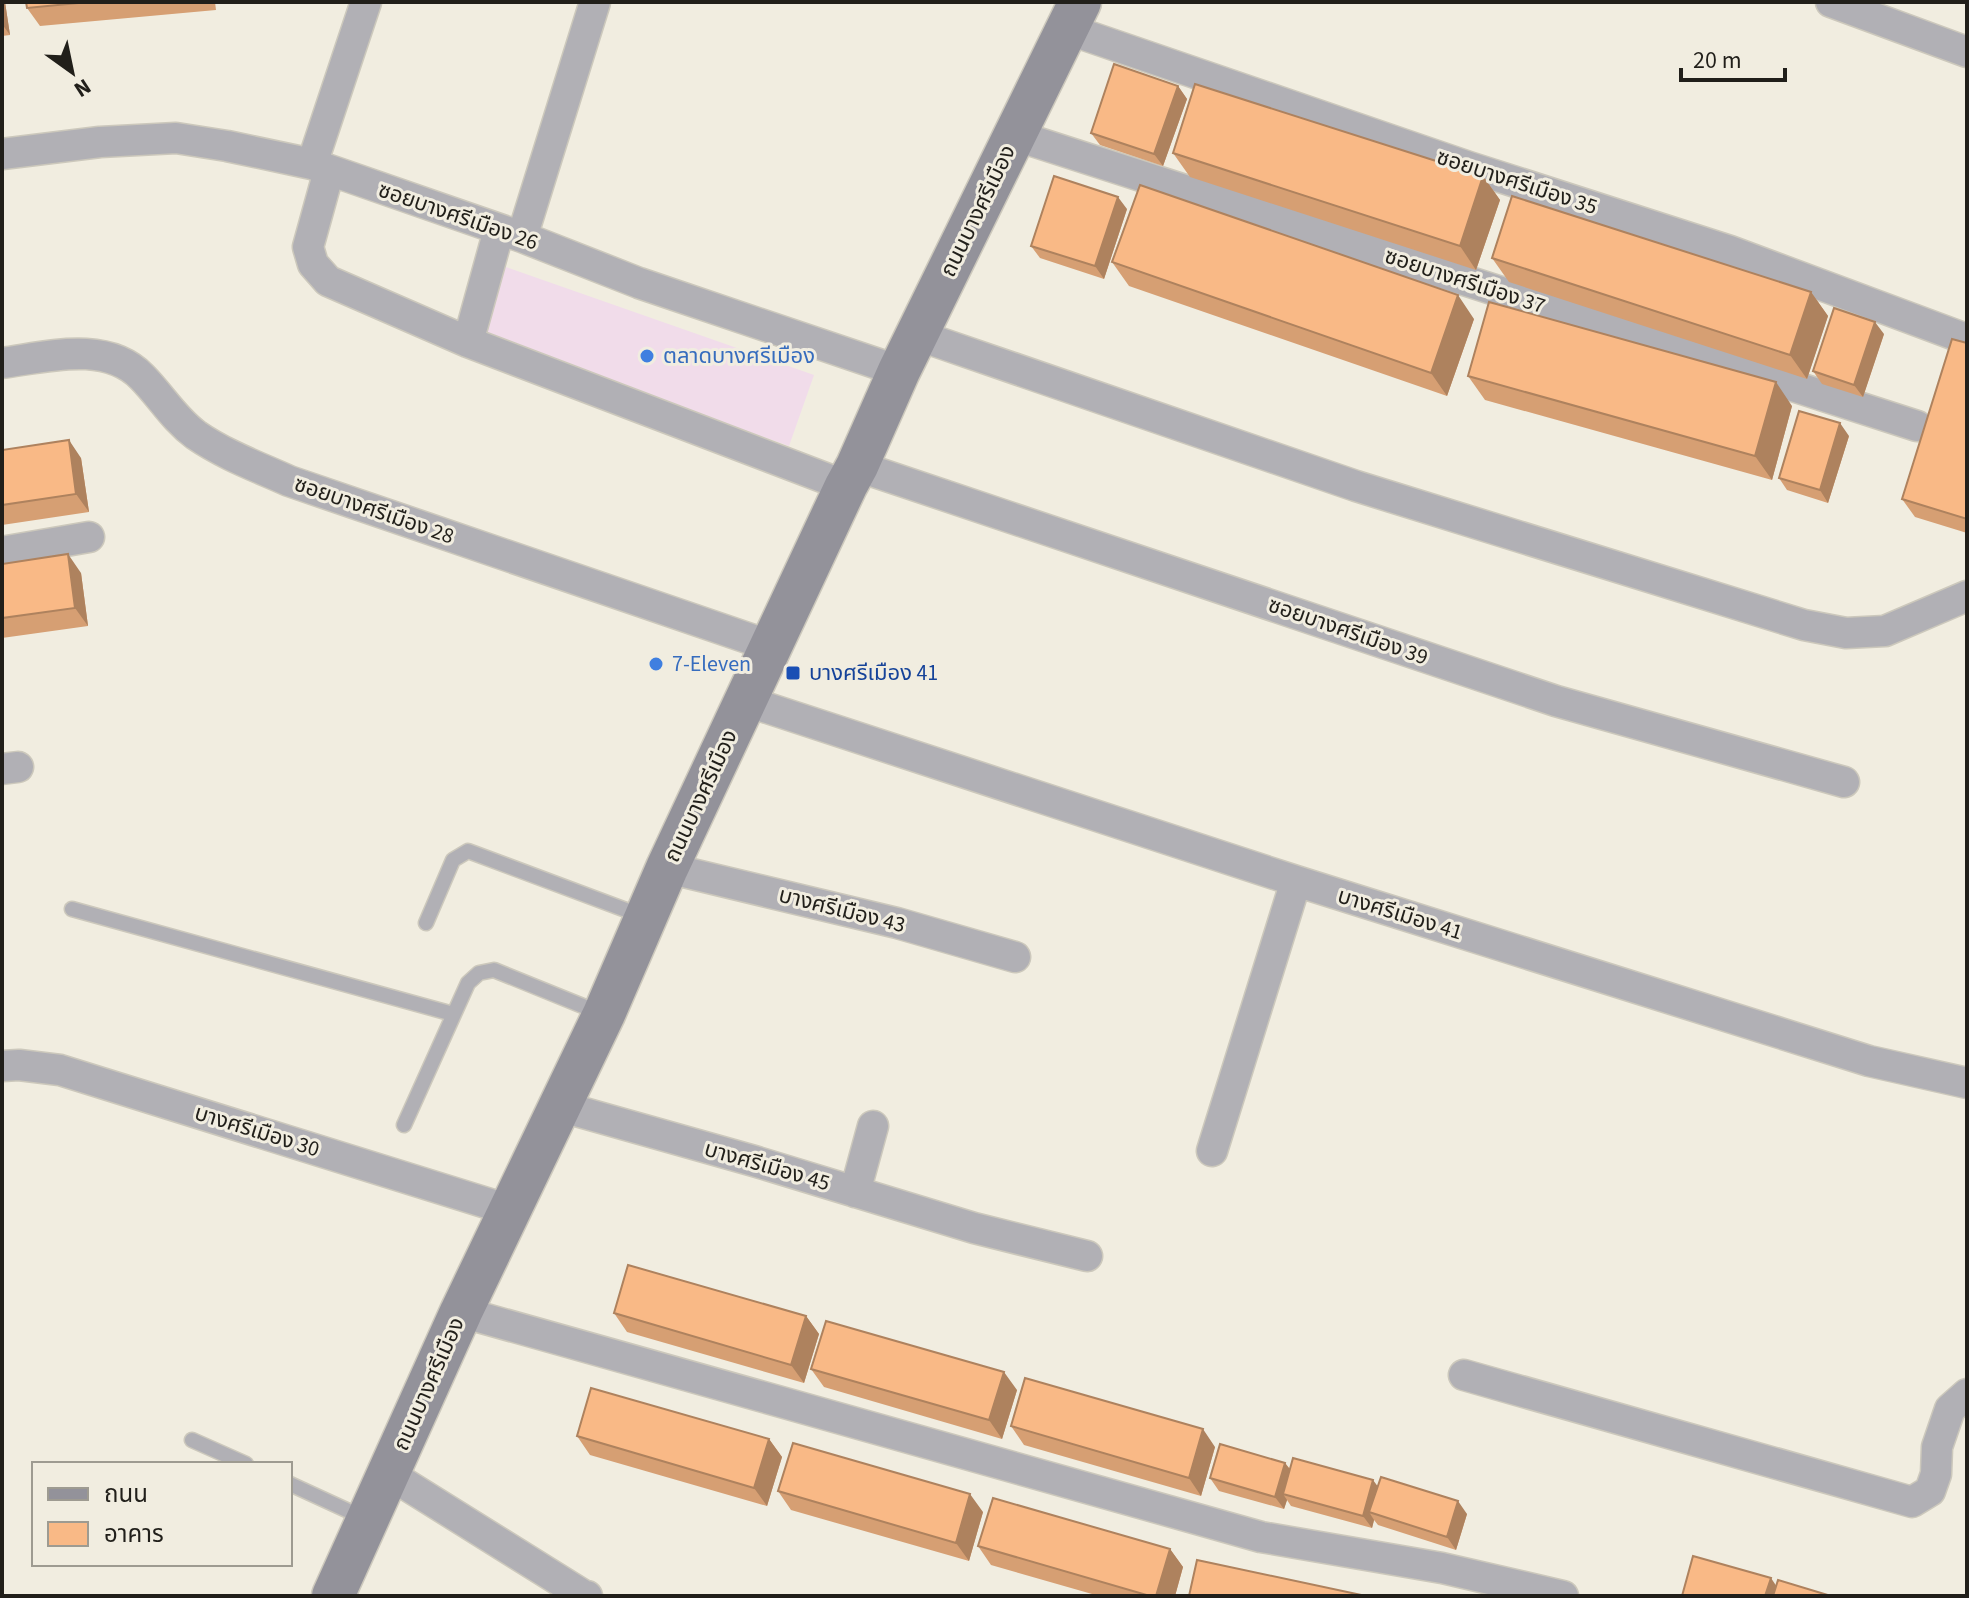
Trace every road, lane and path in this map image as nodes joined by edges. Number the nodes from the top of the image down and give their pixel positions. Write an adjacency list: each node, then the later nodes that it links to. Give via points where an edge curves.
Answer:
1 (366, 2): 8 (street, ซอยบางศรีเมือง 39)
2 (595, 2): 9 (street)
3 (1831, 2): 5 (street)
4 (1073, 16): 6 (street, ถนนบางศรีเมือง); 10 (street, ซอยบางศรีเมือง 35, via 1469,167 1730,251)
5 (1967, 52)
6 (1014, 135): 12 (street, ถนนบางศรีเมือง); 14 (street, ซอยบางศรีเมือง 37)
7 (2, 154): 8 (street, ซอยบางศรีเมือง 26, via 176,138)
8 (320, 167): 9 (street, ซอยบางศรีเมือง 26); 11 (street, ซอยบางศรีเมือง 39, via 308,247 313,264 328,281)
9 (510, 233): 11 (street); 12 (street, ซอยบางศรีเมือง 26, via 639,283)
10 (1966, 339)
11 (468, 342): 15 (street, ซอยบางศรีเมือง 39)
12 (908, 353): 15 (street, ถนนบางศรีเมือง); 18 (street, ซอยบางศรีเมือง 26, via 1804,625 1846,633 1885,631)
13 (2, 363): 19 (street, ซอยบางศรีเมือง 28, via 77,353 114,359 140,375 194,434 289,481)
14 (1917, 426)
15 (852, 476): 19 (street, ถนนบางศรีเมือง); 21 (street, ซอยบางศรีเมือง 39, via 1556,701)
16 (89, 537): 17 (street)
17 (2, 552)
18 (1967, 596)
19 (771, 646): 20 (street, ถนนบางศรีเมือง)
20 (746, 701): 22 (street, ถนนบางศรีเมือง); 23 (street, บางศรีเมือง 41)
21 (1844, 782)
22 (667, 868): 25 (street, ถนนบางศรีเมือง); 27 (street, บางศรีเมือง 43)
23 (1296, 881): 31 (street, บางศรีเมือง 41, via 1869,1061); 35 (street)
24 (72, 909): 28 (lane)
25 (646, 918): 26 (lane, via 468,851 453,860); 29 (street, ถนนบางศรีเมือง)
26 (426, 923)
27 (1015, 957)
28 (453, 1014): 29 (lane, via 468,983 479,973 494,970); 33 (lane)
29 (604, 1014): 32 (street, ถนนบางศรีเมือง)
30 (2, 1066): 37 (street, บางศรีเมือง 30, via 60,1070)
31 (1967, 1083)
32 (559, 1106): 36 (street, บางศรีเมือง 45); 37 (street, ถนนบางศรีเมือง)
33 (404, 1125)
34 (873, 1126): 36 (street)
35 (1212, 1151)
36 (855, 1192): 38 (street, บางศรีเมือง 45)
37 (509, 1210): 39 (street, ถนนบางศรีเมือง)
38 (1087, 1256)
39 (461, 1312): 44 (street, ถนนบางศรีเมือง); 49 (street, via 1261,1537 1442,1568)
40 (1464, 1375): 41 (street, via 1912,1502 1930,1491 1950,1409)
41 (1967, 1394)
42 (192, 1440): 43 (lane)
43 (242, 1462)
44 (389, 1474): 46 (street, ถนนบางศรีเมือง); 48 (street)
45 (292, 1485): 46 (lane)
46 (368, 1520): 47 (street, ถนนบางศรีเมือง)
47 (333, 1596)
48 (584, 1596)
49 (1563, 1596)

